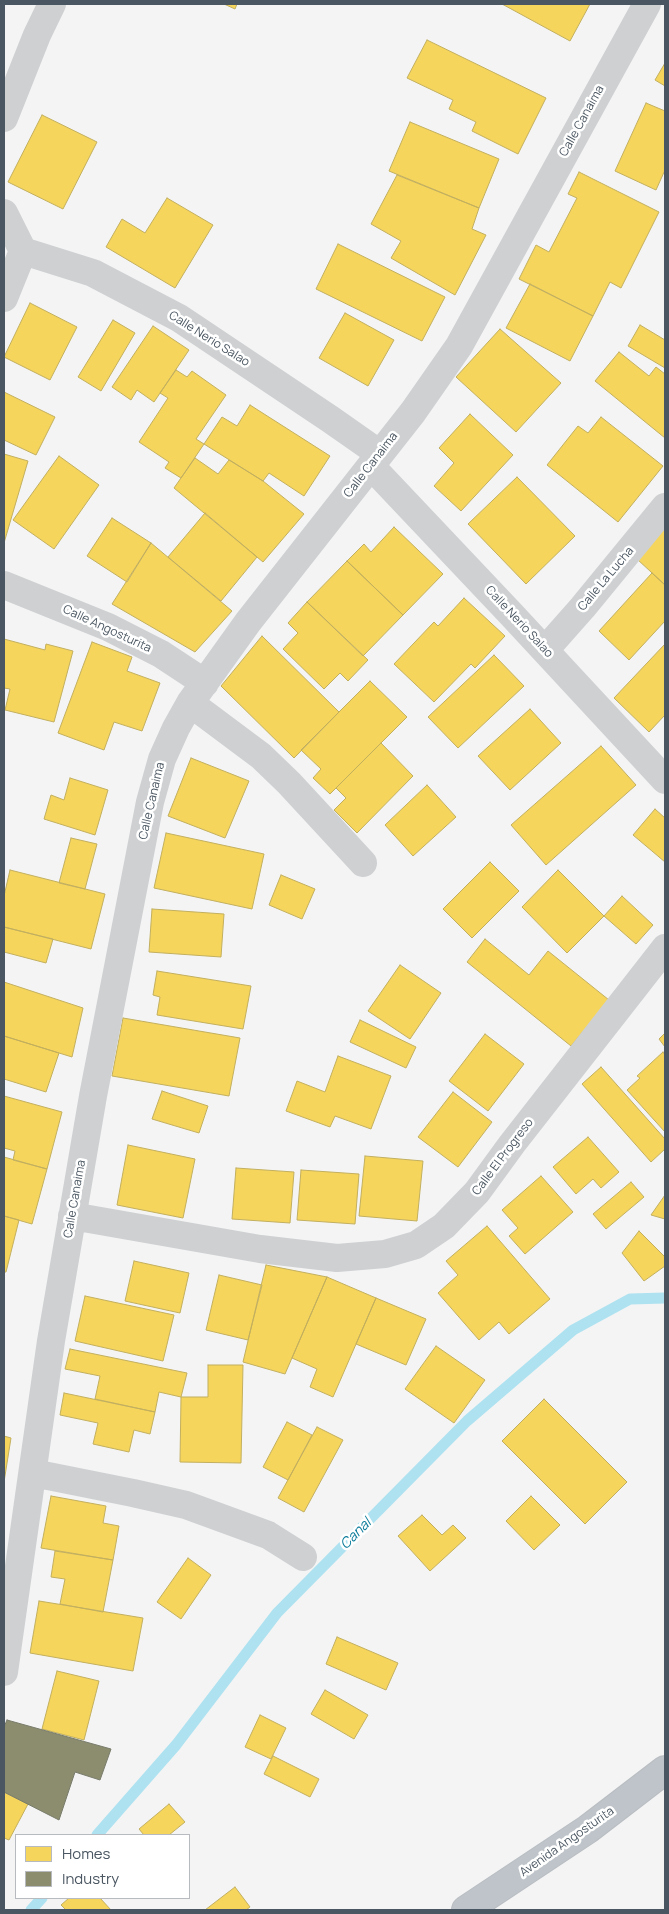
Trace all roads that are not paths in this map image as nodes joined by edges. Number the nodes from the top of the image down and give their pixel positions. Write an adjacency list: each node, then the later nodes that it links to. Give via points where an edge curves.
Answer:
1 (52, 4): 3 (street)
2 (647, 4): 7 (street, Calle Canaima, via 459,346)
3 (4, 118)
4 (4, 213): 5 (street)
5 (23, 251): 6 (street); 7 (street, Calle Nerio Salao, via 93,273 179,318 322,413)
6 (4, 298)
7 (375, 460): 10 (street, Calle Nerio Salao); 11 (street, Calle Canaima, via 248,622)
8 (665, 507): 10 (street, Calle La Lucha)
9 (4, 585): 11 (street, Calle Angosturita, via 108,627 161,654)
10 (545, 650): 12 (street, Calle Nerio Salao)
11 (198, 693): 13 (street, Calle Angosturita, via 289,783); 15 (street, Calle Canaima, via 176,728 162,759 150,802)
12 (665, 780)
13 (363, 863)
14 (665, 948): 15 (street, Calle El Progreso, via 477,1192 444,1226 416,1245 385,1254 337,1258 260,1249)
15 (72, 1216): 16 (street, Calle Canaima, via 50,1341)
16 (33, 1473): 17 (street, via 186,1505 268,1535); 18 (street, Calle Canaima)
17 (303, 1557)
18 (4, 1672)
19 (665, 1770): 20 (highway, Avenida Angosturita, via 588,1829)
20 (466, 1910)

